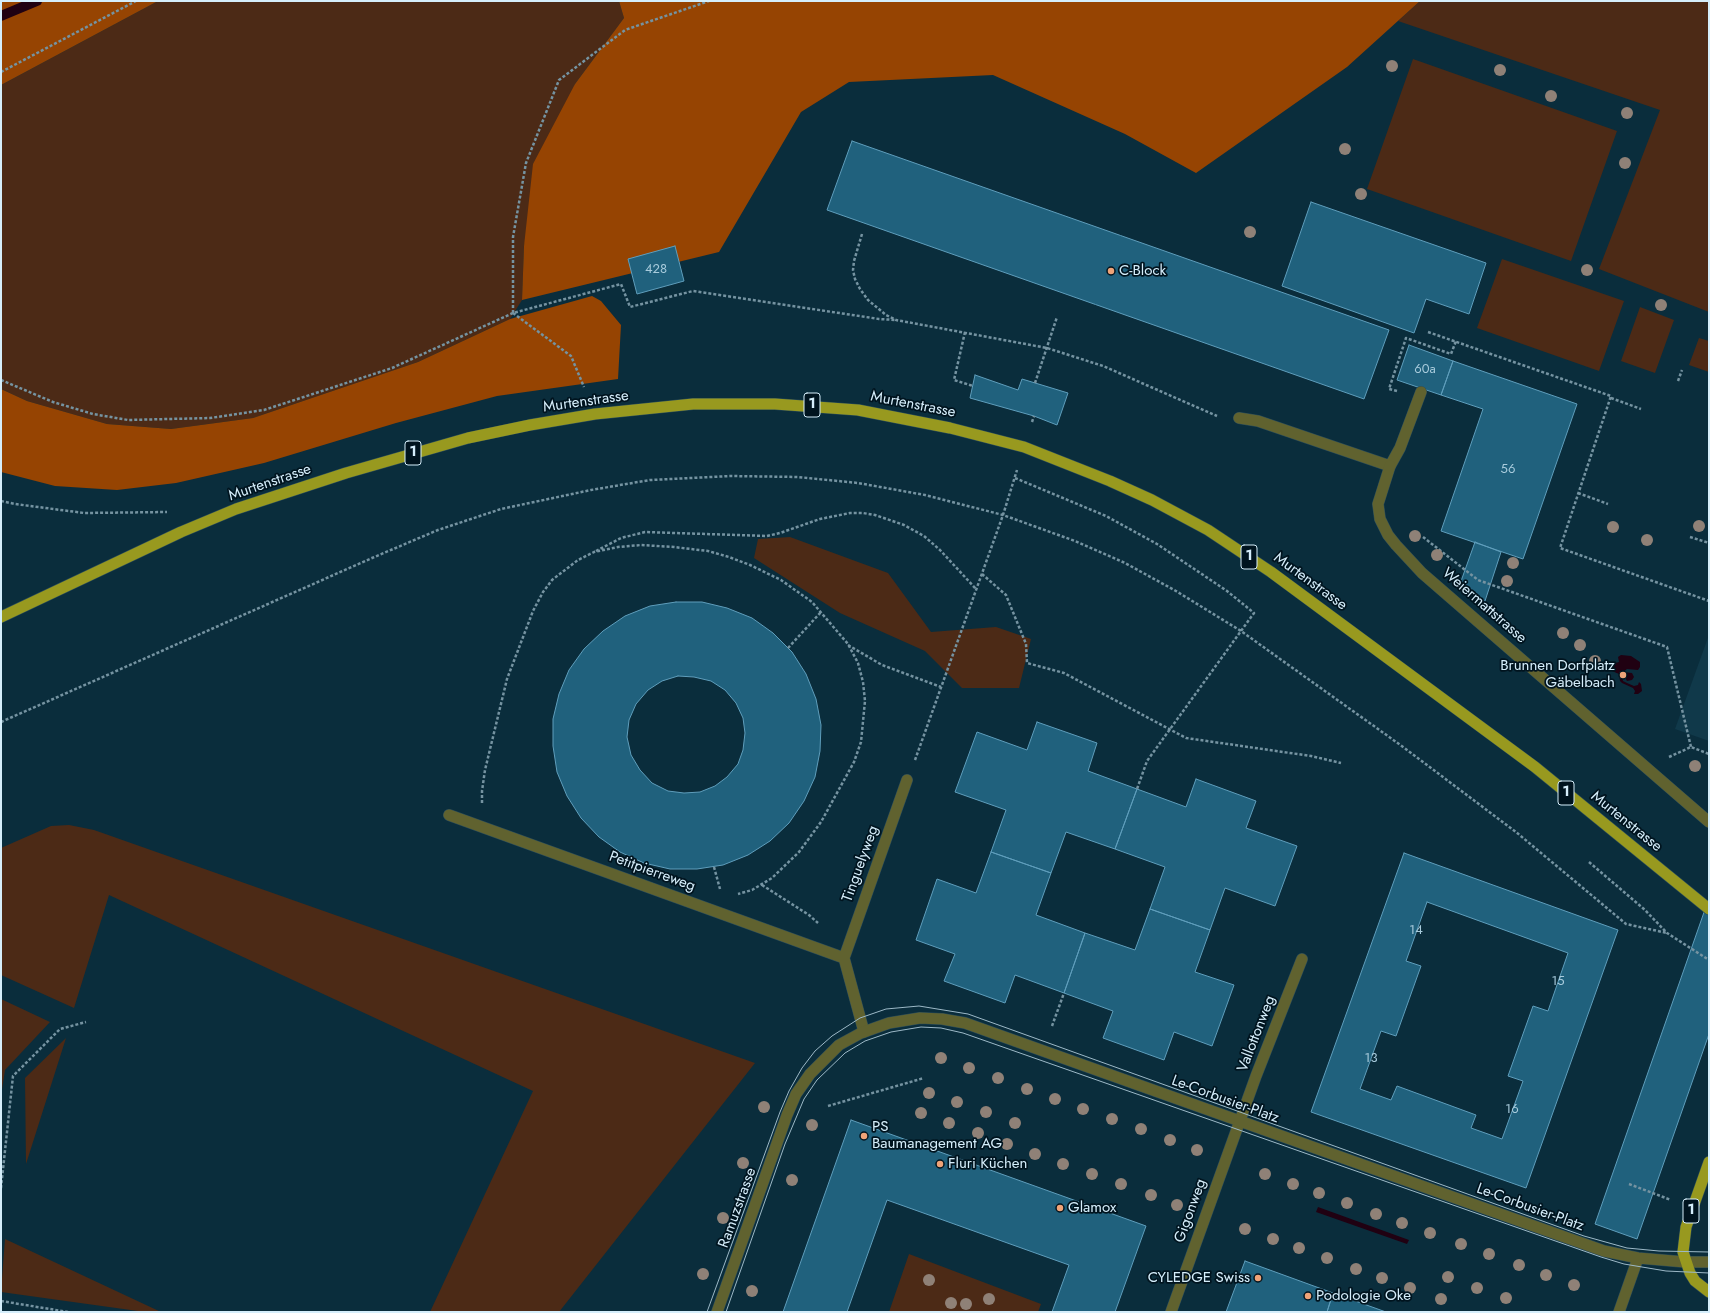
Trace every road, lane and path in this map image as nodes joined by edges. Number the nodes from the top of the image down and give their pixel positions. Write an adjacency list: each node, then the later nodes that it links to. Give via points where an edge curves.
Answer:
1 (136, 1): 3 (path)
2 (709, 1): 5 (path, via 625,30 559,80 526,163 513,237)
3 (1, 72)
4 (862, 234): 7 (path, via 854,261 855,279 868,300)
5 (513, 313): 7 (path, via 621,284 630,307 693,292); 13 (path, via 392,368 264,410 210,418 128,420 100,415 53,402); 17 (path, via 571,356)
6 (1057, 317): 11 (path)
7 (896, 320): 8 (path)
8 (965, 332): 11 (path); 16 (path, via 954,380)
9 (1428, 332): 10 (path)
10 (1456, 341): 18 (path, via 1451,354 1406,338 1389,389); 19 (path)
11 (1047, 348): 15 (path); 22 (path, via 1103,366 1216,415)
12 (1682, 370): 14 (path)
13 (1, 380)
14 (1678, 381)
15 (1035, 383)
16 (973, 386)
17 (584, 387)
18 (1420, 396): 24 (street, Weiermattstrasse, via 1400,448)
19 (1611, 398): 20 (path); 27 (path)
20 (1641, 409)
21 (1034, 416): 23 (path)
22 (1239, 418): 24 (street, via 1258,421)
23 (1032, 422)
24 (1390, 466): 54 (street, Weiermattstrasse, via 1378,504 1380,519 1396,546 1422,573)
25 (1017, 470): 26 (path)
26 (1015, 478): 31 (path); 41 (path, via 1106,516 1201,572 1254,612)
27 (1578, 494): 29 (path); 38 (path, via 1560,548)
28 (1, 500): 30 (path, via 84,513)
29 (1608, 504)
30 (169, 512)
31 (1003, 514): 36 (path); 41 (path, via 1125,563 1176,590); 45 (path, via 925,494 858,483 798,477 730,476 650,480 591,490 501,509 438,530)
32 (1422, 537): 47 (path, via 1478,580 1667,647)
33 (1690, 537): 34 (path)
34 (1709, 543)
35 (594, 552): 37 (path, via 621,538 646,532 767,536 780,534 820,519 863,513 904,525 924,536); 39 (path, via 641,545 708,551 750,565 781,580 812,602); 55 (path, via 578,560 552,580 533,611 517,650 507,679 485,770 482,791)
36 (982, 574): 37 (path); 46 (path, via 1006,595 1026,644 1027,663 1064,673)
37 (976, 589): 44 (path)
38 (1709, 601)
39 (821, 612): 42 (path); 43 (path)
40 (1, 617): 59 (main road, Murtenstrasse / 1, via 181,532 236,510 346,473 468,438 596,414 693,404 775,404 858,410 944,426 1024,447 1110,481 1208,530 1271,572 1535,768)
41 (1241, 631): 46 (path); 60 (path, via 1399,744 1516,832 1626,924)
42 (848, 644): 44 (path, via 882,665); 57 (path, via 858,663 865,701 862,735 856,756 831,806 812,836 790,861)
43 (788, 648)
44 (941, 687): 51 (path)
45 (1, 722)
46 (1170, 729): 50 (path, via 1186,738 1311,756); 52 (path, via 1147,761)
47 (1691, 747): 48 (path); 49 (path)
48 (1709, 754)
49 (1669, 757)
50 (1341, 763)
51 (907, 780): 61 (street, Tinguelyweg)
52 (1137, 789)
53 (449, 815): 55 (street, Petitpierreweg)
54 (1709, 822)
55 (483, 828): 61 (street, Petitpierreweg)
56 (1589, 862): 60 (path, via 1645,910)
57 (762, 885): 58 (path); 61 (path, via 809,915)
58 (737, 894)
59 (1709, 909)
60 (1667, 933): 63 (path)
61 (846, 953): 67 (street)
62 (1302, 959): 71 (street, Vallottonweg)
63 (1709, 960)
64 (1064, 993): 66 (path)
65 (86, 1022): 74 (path, via 60,1029 13,1076)
66 (1052, 1026)
67 (864, 1032): 70 (street, Le-Corbusier-Platz, via 839,1045 810,1074 796,1094); 71 (street, Le-Corbusier-Platz, via 889,1023 920,1018 965,1024)
68 (924, 1078): 69 (path)
69 (828, 1106)
70 (788, 1115): 82 (street, Ramuzstrasse)
71 (1240, 1121): 76 (street, Le-Corbusier-Platz, via 1604,1251); 83 (street, Gigonweg)
72 (1709, 1162): 77 (main road, 1, via 1686,1227 1683,1244)
73 (1628, 1184): 75 (path)
74 (1, 1188)
75 (1672, 1201)
76 (1638, 1258): 77 (street, Le-Corbusier-Platz); 84 (street)
77 (1685, 1262): 78 (street, Le-Corbusier-Platz); 79 (main road, 1, via 1695,1281)
78 (1709, 1262)
79 (1709, 1292)
80 (1, 1301): 81 (path)
81 (68, 1312)
82 (717, 1312)
83 (1171, 1312)
84 (1619, 1312)

